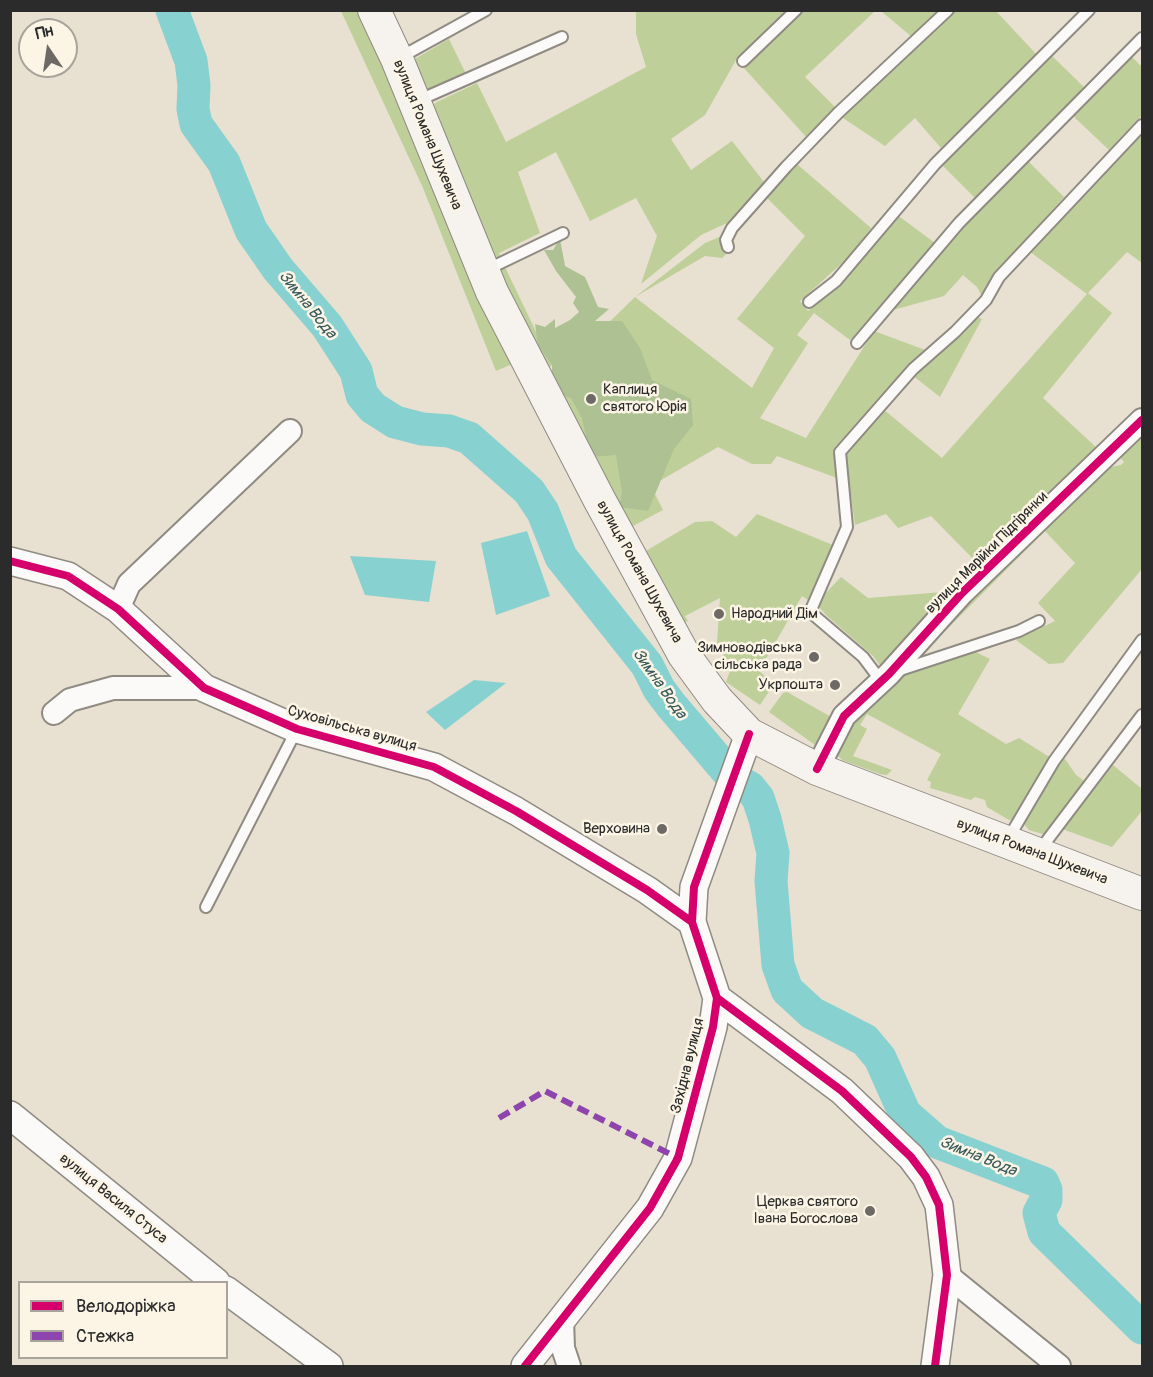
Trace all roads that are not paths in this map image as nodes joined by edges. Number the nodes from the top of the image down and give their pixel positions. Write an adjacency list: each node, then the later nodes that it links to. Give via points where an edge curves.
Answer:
1 (374, 10): 8 (main road, вулиця Романа Шухевича)
2 (486, 10): 8 (lane)
3 (796, 10): 9 (lane)
4 (948, 10): 13 (lane, via 786,167 732,228 726,240)
5 (1089, 10): 15 (lane, via 935,164 837,281)
6 (562, 37): 10 (lane)
7 (1143, 38): 16 (lane, via 959,223)
8 (397, 59): 10 (main road, вулиця Романа Шухевича)
9 (743, 61)
10 (414, 103): 14 (main road, вулиця Романа Шухевича)
11 (1143, 125): 23 (lane, via 999,277 986,300 913,369 840,452 847,527 810,612)
12 (562, 233): 14 (lane)
13 (728, 247)
14 (483, 271): 28 (main road, вулиця Романа Шухевича, via 684,655)
15 (809, 302)
16 (857, 343)
17 (1143, 420): 23 (street, вулиця Марійки Підгірянки, via 962,593)
18 (290, 431): 20 (street, via 129,584)
19 (10, 561): 20 (street, Суховільська вулиця, via 68,576)
20 (118, 609): 24 (street, Суховільська вулиця)
21 (1039, 621): 23 (lane)
22 (1143, 640): 30 (lane, via 1054,761)
23 (885, 677): 29 (street, вулиця Марійки Підгірянки, via 844,716)
24 (204, 688): 25 (street, via 113,688 70,700); 27 (street, Суховільська вулиця)
25 (54, 713)
26 (1143, 715): 31 (lane)
27 (297, 729): 33 (lane); 34 (street, Суховільська вулиця, via 434,767 647,890)
28 (745, 748): 29 (main road, вулиця Романа Шухевича); 34 (street, Західна вулиця, via 694,887)
29 (817, 769): 30 (main road, вулиця Романа Шухевича)
30 (1006, 842): 31 (main road, вулиця Романа Шухевича)
31 (1037, 854): 32 (main road, вулиця Романа Шухевича)
32 (1143, 894)
33 (206, 908)
34 (692, 922): 35 (street, Західна вулиця)
35 (717, 998): 37 (street, via 842,1091 911,1157 927,1177 939,1205); 40 (street, Західна вулиця, via 678,1158 650,1208)
36 (10, 1115): 38 (street, вулиця Василя Стуса)
37 (947, 1275): 44 (street); 45 (street)
38 (215, 1281)
39 (228, 1291): 41 (street)
40 (562, 1320): 42 (street, Західна вулиця); 43 (street, via 563,1348)
41 (329, 1366)
42 (525, 1366)
43 (569, 1366)
44 (935, 1366)
45 (1059, 1366)

